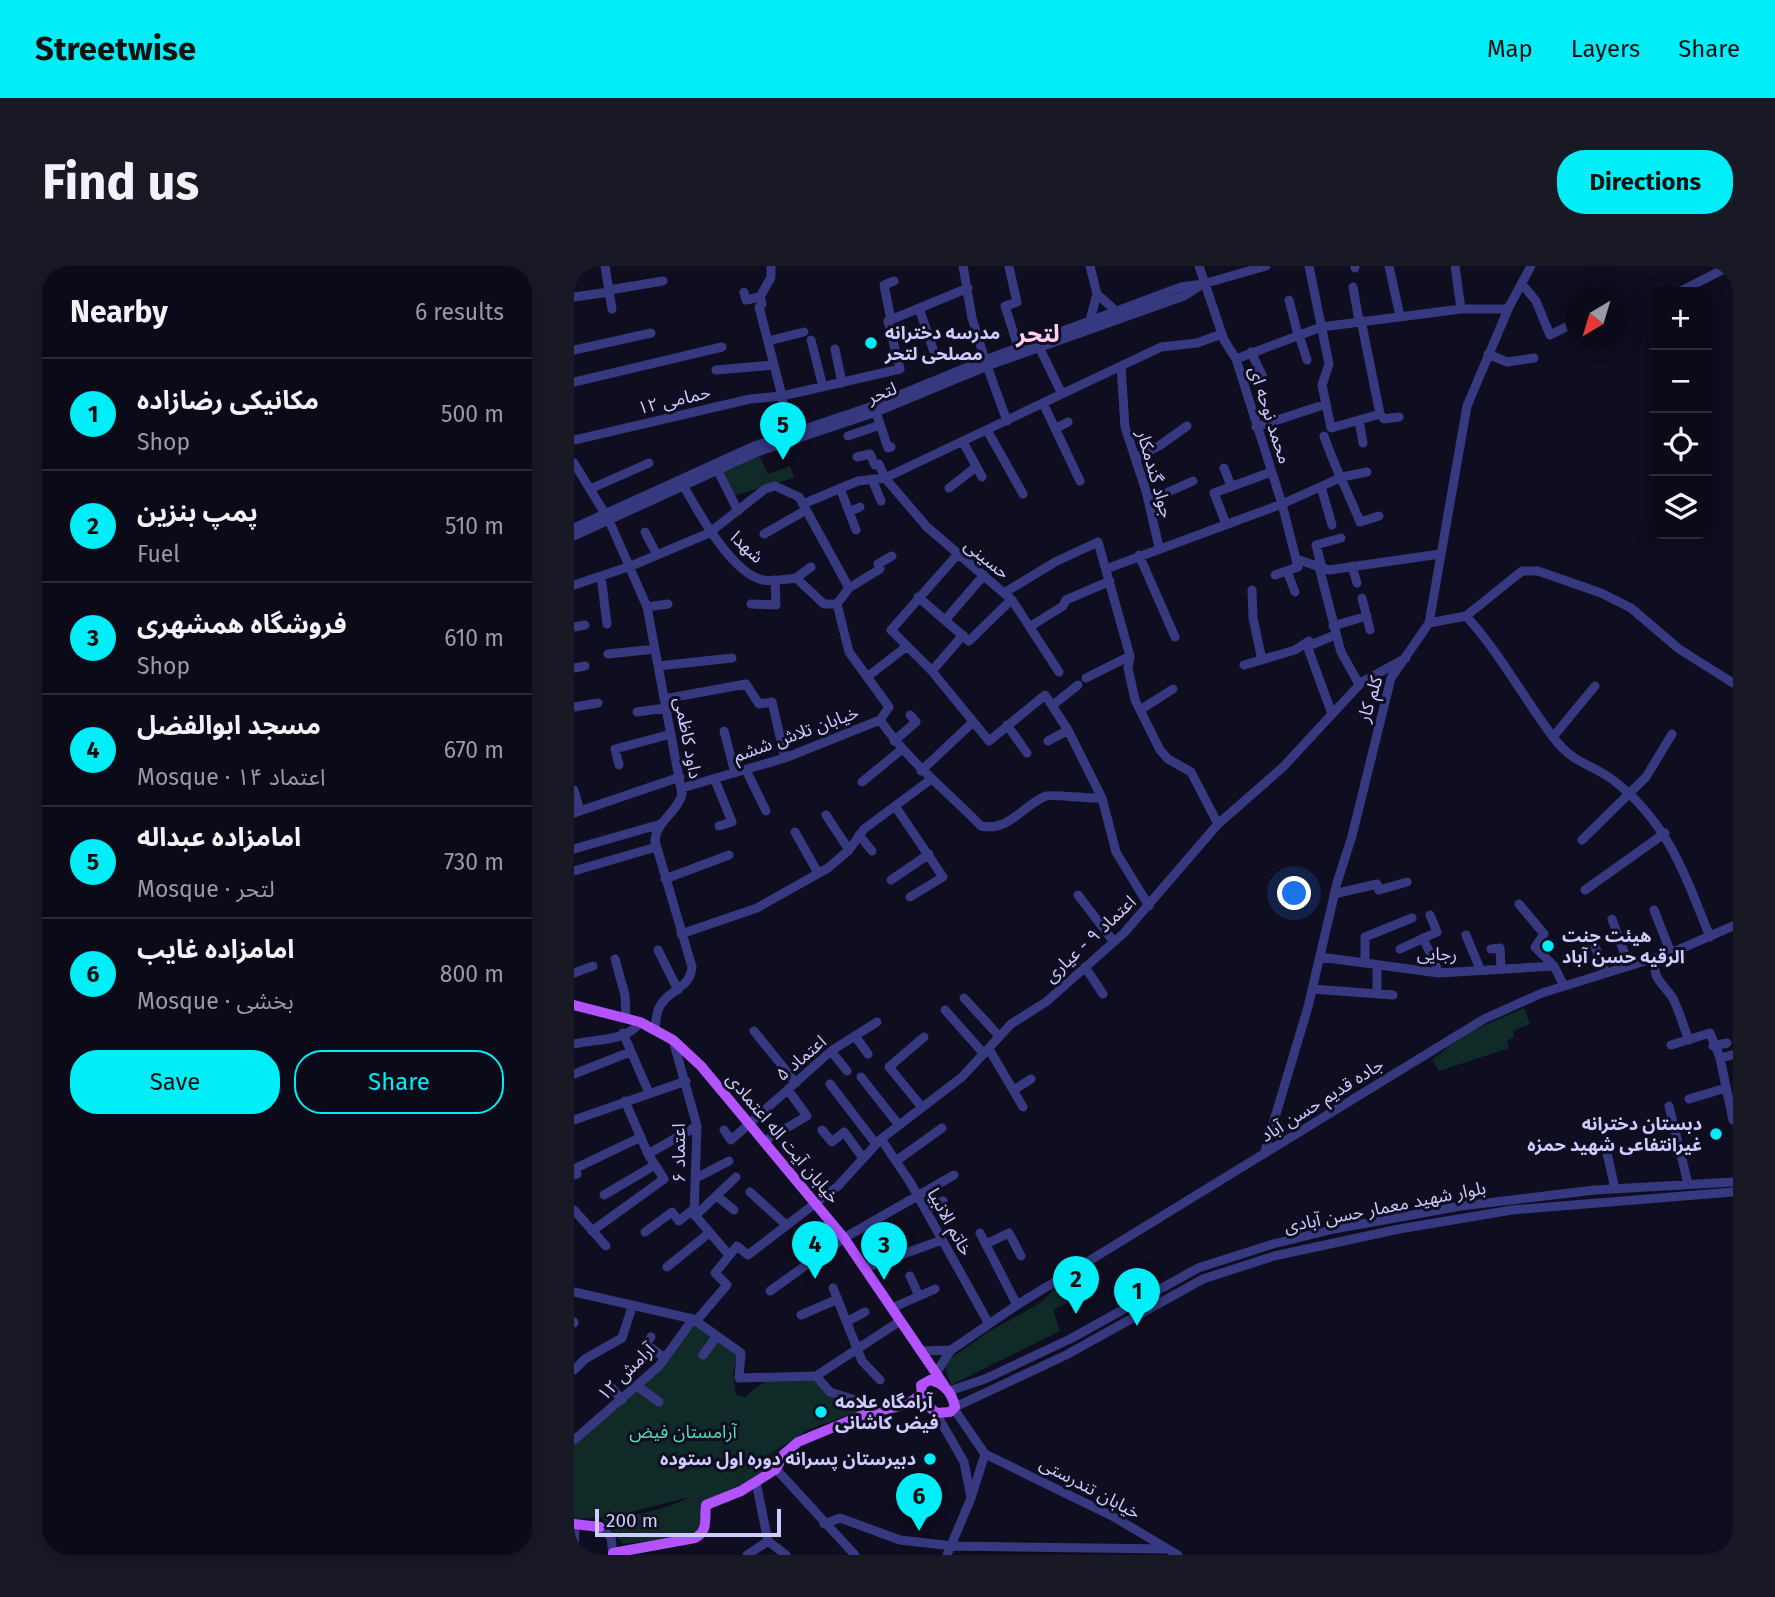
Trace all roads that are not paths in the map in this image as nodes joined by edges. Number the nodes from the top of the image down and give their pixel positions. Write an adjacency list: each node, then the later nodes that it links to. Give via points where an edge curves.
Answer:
1 (605, 266): 20 (street)
2 (771, 266): 24 (street, via 771,277)
3 (1090, 266): 22 (street)
4 (1199, 266): 15 (street, محمد نوحه ای)
5 (1266, 266): 15 (street, لتحر)
6 (1309, 266): 35 (street)
7 (1389, 266): 31 (street)
8 (1455, 266): 28 (street)
9 (1531, 266): 16 (street, کلم کار)
10 (1730, 266): 18 (street)
11 (1009, 267): 44 (street, via 1020,301 1005,306)
12 (963, 268): 19 (street)
13 (663, 281): 20 (street)
14 (894, 281): 32 (street, via 884,285)
15 (1203, 284): 30 (street, لتحر, via 1181,287); 39 (street, محمد نوحه ای); 45 (street, لتحر, via 1184,296)
16 (1522, 284): 29 (street, کلم کار); 36 (street, via 1550,335)
17 (1353, 287): 34 (street)
18 (1689, 287)
19 (968, 288): 26 (street); 54 (street)
20 (609, 291): 23 (street); 27 (street)
21 (744, 292): 24 (street, via 746,300)
22 (1097, 294): 30 (street); 33 (street)
23 (574, 297)
24 (760, 297): 42 (street)
25 (1289, 300): 40 (street)
26 (919, 308): 32 (street); 50 (street)
27 (612, 309)
28 (1461, 309): 29 (street); 31 (street)
29 (1508, 309): 49 (street, کلم کار)
30 (1116, 311): 33 (street, لتحر)
31 (1400, 316): 34 (street)
32 (891, 320): 60 (street, حمامی ۱۲, via 900,369)
33 (1090, 320): 44 (street, لتحر)
34 (1360, 321): 35 (street); 67 (street)
35 (1321, 327): 40 (street); 65 (street, via 1329,364 1322,385)
36 (1565, 327)
37 (804, 332): 42 (street)
38 (651, 333): 47 (street)
39 (1222, 334): 52 (street, محمد نوحه ای); 56 (street, via 1161,347)
40 (1299, 335): 48 (street); 53 (street)
41 (811, 340): 61 (street)
42 (768, 341): 55 (street)
43 (722, 347): 59 (street)
44 (1018, 347): 54 (street, لتحر)
45 (1039, 347): 54 (street, لتحر); 62 (street)
46 (835, 349): 60 (street)
47 (574, 350)
48 (1251, 352): 52 (street); 58 (street)
49 (1488, 354): 51 (street, via 1507,362); 126 (street, کلم کار, via 1462,425)
50 (936, 358)
51 (1534, 358)
52 (1236, 359): 75 (street, محمد نوحه ای)
53 (1307, 360)
54 (986, 363): 66 (street, لتحر); 70 (street); 72 (street, لتحر)
55 (774, 365): 57 (street); 63 (street)
56 (1121, 367): 62 (street); 86 (street, جواد گندمکار, via 1125,427)
57 (716, 370)
58 (1263, 377)
59 (574, 382)
60 (842, 383): 61 (street, حمامی ۱۲)
61 (823, 387): 63 (street, حمامی ۱۲)
62 (1062, 394): 64 (street)
63 (782, 396): 80 (street); 81 (street, حمامی ۱۲, via 750,399)
64 (1043, 403): 70 (street); 76 (street)
65 (1326, 404): 69 (street, via 1331,428); 75 (street)
66 (876, 412): 72 (street, لتحر); 73 (street)
67 (1380, 414): 68 (street, via 1384,419); 69 (street)
68 (1399, 417)
69 (1359, 420): 83 (street)
70 (1007, 421): 77 (street)
71 (1068, 422): 76 (street)
72 (829, 425): 80 (street, لتحر)
73 (880, 425): 78 (street); 84 (street)
74 (1187, 426): 86 (street)
75 (1256, 426): 92 (street, محمد نوحه ای)
76 (1055, 429): 98 (street)
77 (987, 430): 82 (street); 106 (street)
78 (848, 436)
79 (1324, 436): 95 (street)
80 (788, 437): 91 (street, لتحر); 114 (street, لتحر)
81 (574, 440)
82 (962, 442): 89 (street); 96 (street)
83 (1363, 443)
84 (891, 447)
85 (857, 457): 96 (street, حسینی, via 870,454)
86 (1135, 458): 108 (street, جواد گندمکار)
87 (574, 463): 105 (street, داود کاظمی)
88 (649, 463): 105 (street)
89 (976, 467): 94 (street); 104 (street)
90 (1224, 468): 101 (street)
91 (717, 469): 100 (street, لتحر); 112 (street)
92 (1271, 471): 101 (street); 109 (street, محمد نوحه ای)
93 (1367, 472): 95 (street)
94 (982, 477)
95 (1342, 477): 102 (street); 115 (street, via 1360,522)
96 (885, 478): 97 (street); 128 (street, حسینی)
97 (872, 479): 103 (street); 107 (street)
98 (1080, 481)
99 (1193, 481): 108 (street)
100 (683, 485): 114 (street, لتحر); 121 (street, شهدا)
101 (1231, 486): 116 (street, via 1214,493)
102 (1321, 487): 109 (street); 117 (street)
103 (840, 488): 110 (street); 113 (street)
104 (949, 488)
105 (590, 489): 114 (street, داود کاظمی)
106 (1023, 494)
107 (881, 501)
108 (1148, 501): 125 (street, جواد گندمکار)
109 (1282, 504): 116 (street); 131 (street, محمد نوحه ای)
110 (804, 507): 112 (street, via 791,491 775,486); 122 (street); 147 (street)
111 (860, 507): 113 (street)
112 (738, 511): 121 (street)
113 (849, 512): 119 (street)
114 (606, 515): 118 (street, لتحر); 123 (street, لتحر); 132 (street, داود کاظمی)
115 (1379, 516)
116 (1226, 524): 125 (street)
117 (1332, 525)
118 (574, 528)
119 (856, 530)
120 (645, 532): 127 (street)
121 (709, 533): 127 (street); 142 (street, شهدا)
122 (764, 534)
123 (574, 536)
124 (1341, 538): 136 (street, via 1316,545)
125 (1159, 547): 129 (street)
126 (1440, 554): 133 (street); 161 (street, کلم کار)
127 (657, 555): 132 (street)
128 (957, 555): 138 (street, حسینی); 152 (street)
129 (1139, 555): 135 (street); 169 (street)
130 (892, 556): 147 (street)
131 (1296, 559): 136 (street); 137 (street, via 1298,567)
132 (631, 566): 140 (street); 157 (street, داود کاظمی)
133 (1352, 566): 136 (street); 145 (street)
134 (811, 567): 141 (street)
135 (1106, 569): 144 (street); 151 (street, via 1098,542 1055,562)
136 (1323, 569): 166 (street)
137 (1287, 571): 139 (street); 150 (street)
138 (984, 575): 151 (street, حسینی); 160 (street)
139 (1275, 575)
140 (601, 576): 146 (street); 162 (street)
141 (796, 578): 143 (street, شهدا); 156 (street, via 824,604)
142 (762, 580): 143 (street, شهدا); 149 (street)
143 (775, 580): 155 (street, via 776,605)
144 (1110, 581): 164 (street, via 1066,600); 174 (street)
145 (1357, 583)
146 (574, 585)
147 (849, 588): 156 (street)
148 (1252, 590): 177 (street)
149 (762, 592)
150 (1295, 592)
151 (1008, 596): 164 (street, حسینی); 168 (street, via 969,641)
152 (918, 597): 160 (street); 171 (street, via 891,630)
153 (1362, 598): 159 (street)
154 (668, 604): 157 (street)
155 (751, 604)
156 (837, 604): 184 (street, via 845,643)
157 (647, 607): 172 (street, داود کاظمی)
158 (1466, 615): 161 (street); 186 (street, via 1522,571 1538,571 1631,608 1679,649); 206 (street)
159 (1367, 616): 166 (street); 167 (street)
160 (946, 619): 168 (street)
161 (1429, 623): 176 (street, کلم کار)
162 (607, 624)
163 (585, 625): 165 (street)
164 (1031, 626): 183 (street, حسینی)
165 (574, 627)
166 (1334, 630): 170 (street, via 1311,645); 187 (street)
167 (1370, 630)
168 (963, 635): 182 (street)
169 (1175, 636)
170 (1306, 643): 177 (street); 197 (street)
171 (906, 647): 182 (street); 184 (street)
172 (655, 649): 173 (street); 180 (street, داود کاظمی)
173 (608, 654)
174 (1130, 656): 185 (street); 195 (street)
175 (732, 658): 180 (street)
176 (1406, 658): 187 (street, اعتماد ۹ - عیاری); 247 (street, کلم کار, via 1391,678)
177 (1262, 660): 178 (street)
178 (1244, 665)
179 (585, 666): 181 (street)
180 (658, 666): 192 (street, داود کاظمی)
181 (574, 668)
182 (932, 671): 200 (street)
183 (1059, 672)
184 (867, 677): 199 (street, via 889,707)
185 (1086, 678)
186 (1733, 683)
187 (1359, 684): 197 (street, اعتماد ۹ - عیاری)
188 (1078, 685): 193 (street)
189 (1595, 685): 206 (street)
190 (1173, 689): 195 (street)
191 (598, 703): 194 (street)
192 (665, 704): 196 (street); 204 (street, داود کاظمی); 211 (street, via 746,684 760,704 772,702)
193 (1053, 705): 201 (street, via 1045,695); 202 (street)
194 (574, 707)
195 (1140, 710): 229 (street, via 1164,755 1191,772)
196 (637, 712)
197 (1332, 714): 229 (street, اعتماد ۹ - عیاری, via 1283,767)
198 (910, 715): 207 (street, via 916,722)
199 (880, 720): 207 (street); 211 (street, خیابان تلاش ششم)
200 (973, 722): 201 (street, via 989,741); 214 (street)
201 (1007, 725): 210 (street)
202 (1068, 730): 208 (street); 223 (street)
203 (724, 731): 215 (street)
204 (671, 734): 212 (street, via 615,749); 216 (street, داود کاظمی)
205 (1672, 734): 222 (street)
206 (1553, 737): 222 (street, via 1569,755 1611,778)
207 (894, 741): 209 (street)
208 (1048, 741)
209 (901, 750): 214 (street); 219 (street)
210 (1027, 753)
211 (785, 758): 213 (street, خیابان تلاش ششم)
212 (619, 765)
213 (746, 770): 215 (street, خیابان تلاش ششم); 225 (street)
214 (921, 771): 218 (street)
215 (735, 773): 217 (street, خیابان تلاش ششم)
216 (680, 777): 220 (street, داود کاظمی); 226 (street)
217 (715, 780): 220 (street, خیابان تلاش ششم); 230 (street, via 732,822)
218 (930, 780): 223 (street, via 988,828 1019,817 1047,796); 224 (street)
219 (862, 782)
220 (682, 788): 228 (street, داود کاظمی, via 681,801)
221 (574, 790): 226 (street)
222 (1630, 795): 232 (street); 234 (street)
223 (1102, 798): 251 (street, via 1112,843)
224 (895, 806): 233 (street); 239 (street)
225 (766, 811)
226 (577, 812)
227 (826, 815): 237 (street)
228 (662, 824): 235 (street, داود کاظمی, via 655,835); 236 (street)
229 (1218, 824): 251 (street, اعتماد ۹ - عیاری)
230 (719, 826)
231 (795, 832): 242 (street)
232 (1665, 833): 246 (street); 260 (street)
233 (859, 835): 237 (street); 238 (street)
234 (1582, 840)
235 (656, 847): 241 (street); 243 (street, داود کاظمی)
236 (574, 849)
237 (849, 850): 242 (street)
238 (872, 851)
239 (929, 853): 244 (street); 249 (street, via 943,878)
240 (729, 855): 243 (street)
241 (574, 872)
242 (818, 873): 257 (street, via 757,908)
243 (665, 880): 257 (street, داود کاظمی)
244 (891, 880)
245 (1407, 882): 247 (street)
246 (1585, 890)
247 (1334, 894): 267 (street, کلم کار)
248 (1078, 895): 262 (street)
249 (910, 897)
250 (1519, 904): 274 (street, via 1544,934 1535,947)
251 (1149, 906): 262 (street, اعتماد ۹ - عیاری)
252 (1654, 910): 266 (street)
253 (1430, 915): 261 (street, via 1437,932)
254 (1412, 918): 270 (street, via 1366,937)
255 (1612, 919): 275 (street)
256 (1733, 926): 260 (street, جاده قدیم حسن آباد)
257 (681, 934): 285 (street, داود کاظمی, via 692,967 688,982)
258 (1466, 935): 278 (street)
259 (1591, 936): 280 (street)
260 (1710, 937): 266 (street, جاده قدیم حسن آباد)
261 (1423, 938): 263 (street); 282 (street)
262 (1114, 942): 276 (street, اعتماد ۹ - عیاری)
263 (1399, 949)
264 (1491, 949): 277 (street, via 1500,948)
265 (658, 950): 285 (street)
266 (1671, 953): 268 (street, جاده قدیم حسن آباد)
267 (1320, 957): 270 (street, رجایی); 284 (street, کلم کار)
268 (1656, 958): 271 (street, جاده قدیم حسن آباد); 279 (street)
269 (615, 959): 292 (street)
270 (1365, 962): 272 (street, رجایی)
271 (1640, 962): 275 (street, جاده قدیم حسن آباد); 279 (street)
272 (1377, 965): 282 (street, رجایی); 287 (street)
273 (593, 966): 281 (street)
274 (1554, 966): 277 (street, رجایی); 283 (street)
275 (1629, 966): 280 (street, جاده قدیم حسن آباد)
276 (1085, 967): 286 (street); 299 (street, اعتماد ۹ - عیاری)
277 (1501, 967): 278 (street, رجایی)
278 (1480, 969): 282 (street, رجایی)
279 (1654, 969): 302 (street, via 1657,982 1672,997)
280 (1605, 972): 283 (street, جاده قدیم حسن آباد)
281 (574, 973)
282 (1439, 973)
283 (1564, 986): 341 (street, جاده قدیم حسن آباد, via 1484,1019)
284 (1312, 989): 287 (street); 341 (street, کلم کار)
285 (678, 990): 295 (street, داود کاظمی, via 661,1003)
286 (1103, 995)
287 (1377, 995): 288 (street)
288 (1393, 995)
289 (964, 998): 299 (street)
290 (574, 1005): 292 (main road, خیابان آیت اله اعتمادی)
291 (945, 1010): 308 (street)
292 (626, 1017): 293 (main road, خیابان آیت اله اعتمادی)
293 (640, 1022): 295 (main road, خیابان آیت اله اعتمادی); 297 (street, via 636,1029)
294 (877, 1022): 298 (street, اعتماد ۵)
295 (655, 1029): 301 (main road, خیابان آیت اله اعتمادی)
296 (754, 1031): 319 (street)
297 (622, 1033): 304 (street); 309 (street)
298 (855, 1036): 307 (street, اعتماد ۵); 310 (street)
299 (999, 1036): 308 (street, اعتماد ۹ - عیاری)
300 (924, 1037): 325 (street, via 889,1067)
301 (673, 1040): 317 (street, اعتماد ۶); 330 (main road, خیابان آیت اله اعتمادی, via 701,1066)
302 (1689, 1040): 305 (street); 306 (street, via 1710,1033)
303 (1727, 1043): 306 (street)
304 (574, 1044)
305 (1671, 1045)
306 (1713, 1046): 312 (street)
307 (831, 1051): 313 (street); 319 (street, اعتماد ۵)
308 (986, 1051): 320 (street); 325 (street, اعتماد ۹ - عیاری, via 957,1081)
309 (631, 1052): 314 (street); 322 (street)
310 (868, 1054)
311 (1733, 1055): 312 (street)
312 (1720, 1058): 321 (street)
313 (848, 1071)
314 (574, 1074)
315 (861, 1077): 331 (street)
316 (1031, 1079): 320 (street)
317 (686, 1081): 322 (street); 332 (street, اعتماد ۶)
318 (830, 1084): 337 (street, خاتم الانبیا)
319 (792, 1086): 330 (street, اعتماد ۵); 338 (street, via 807,1116)
320 (1014, 1090): 327 (street)
321 (1729, 1090): 323 (street); 328 (street)
322 (649, 1093): 324 (street)
323 (1689, 1099)
324 (625, 1101): 329 (street); 336 (street)
325 (921, 1106): 331 (street, اعتماد ۹ - عیاری)
326 (1670, 1106): 351 (street)
327 (1023, 1107)
328 (1733, 1117)
329 (574, 1120)
330 (748, 1124): 334 (street, via 731,1140); 338 (main road, خیابان آیت اله اعتمادی)
331 (898, 1124): 337 (street, اعتماد ۹ - عیاری)
332 (698, 1126): 340 (street); 349 (street, اعتماد ۶)
333 (942, 1128): 344 (street)
334 (724, 1130)
335 (822, 1130): 342 (street, via 832,1142 844,1132)
336 (641, 1137): 340 (street); 346 (street, via 574,1168)
337 (878, 1141): 342 (street, اعتماد ۹ - عیاری); 344 (street, خاتم الانبیا)
338 (763, 1142): 359 (main road, خیابان آیت اله اعتمادی)
339 (1605, 1144): 352 (street)
340 (648, 1154): 345 (street)
341 (1264, 1154): 384 (street, جاده قدیم حسن آباد)
342 (863, 1158): 359 (street, اعتماد ۹ - عیاری, via 838,1186)
343 (729, 1161): 349 (street)
344 (896, 1161): 356 (street, خاتم الانبیا)
345 (655, 1165): 355 (street); 365 (street, via 664,1180)
346 (574, 1175)
347 (954, 1175): 356 (street)
348 (736, 1177): 357 (street)
349 (696, 1178): 363 (street, اعتماد ۶)
350 (1733, 1182): 351 (street, بلوار شهید معمار حسن آبادی)
351 (1688, 1184): 352 (street, بلوار شهید معمار حسن آبادی)
352 (1615, 1189): 406 (street, بلوار شهید معمار حسن آبادی, via 1387,1219 1225,1258 1168,1282 1072,1338 985,1379)
353 (750, 1192): 364 (street)
354 (1733, 1192): 410 (street, بلوار شهید معمار حسن آبادی, via 1512,1210 1274,1255 1203,1279 1066,1355)
355 (604, 1195)
356 (917, 1195): 362 (street, خاتم الانبیا); 369 (street)
357 (718, 1197): 361 (street); 363 (street)
358 (943, 1201): 362 (street)
359 (814, 1203): 364 (street, اعتماد ۹ - عیاری); 369 (main road, خیابان آیت اله اعتمادی)
360 (574, 1210): 365 (street)
361 (734, 1210)
362 (926, 1210): 370 (street, خاتم الانبیا)
363 (695, 1212): 366 (street, via 679,1221 672,1212); 367 (street)
364 (785, 1224): 373 (street, اعتماد ۹ - عیاری, via 748,1255 737,1247)
365 (592, 1231): 372 (street)
366 (645, 1233)
367 (709, 1233): 373 (street); 375 (street)
368 (980, 1233): 371 (street)
369 (844, 1238): 376 (main road, خیابان آیت اله اعتمادی); 380 (street)
370 (942, 1240): 376 (street); 392 (street, خاتم الانبیا)
371 (986, 1244): 374 (street, via 1009,1233); 384 (street)
372 (606, 1246)
373 (729, 1255): 389 (street, آرامش ۱۲, via 715,1273 727,1285)
374 (1021, 1256)
375 (667, 1268)
376 (865, 1268): 386 (main road, خیابان آیت اله اعتمادی)
377 (910, 1276): 382 (street)
378 (832, 1288): 383 (street)
379 (935, 1289): 382 (street)
380 (770, 1291)
381 (574, 1292): 385 (street)
382 (919, 1296): 386 (street)
383 (838, 1299): 388 (street); 390 (street)
384 (1017, 1305): 392 (street, جاده قدیم حسن آباد)
385 (632, 1307): 389 (street); 400 (street, via 622,1338)
386 (892, 1308): 391 (main road, خیابان آیت اله اعتمادی)
387 (865, 1312): 390 (street)
388 (801, 1315)
389 (694, 1320): 393 (street); 399 (street, آرامش ۱۲)
390 (848, 1321): 395 (street)
391 (900, 1321): 395 (street); 397 (main road, خیابان آیت اله اعتمادی)
392 (989, 1324): 396 (street, جاده قدیم حسن آباد)
393 (717, 1336): 398 (street); 402 (street, via 741,1353 739,1378)
394 (651, 1337): 399 (street, via 646,1344)
395 (859, 1348): 402 (street); 403 (street, via 862,1361)
396 (951, 1350): 397 (street); 401 (street, جاده قدیم حسن آباد)
397 (920, 1351): 401 (main road, خیابان آیت اله اعتمادی); 407 (main road)
398 (703, 1355)
399 (665, 1358): 404 (street, آرامش ۱۲)
400 (574, 1370)
401 (936, 1373): 406 (main road, خیابان آیت اله اعتمادی)
402 (816, 1376): 411 (street, via 830,1392 858,1401)
403 (880, 1380)
404 (638, 1385): 408 (street, آرامش ۱۲); 409 (street)
405 (612, 1388): 408 (street)
406 (946, 1388): 407 (main road, via 930,1380); 410 (main road, خیابان آیت اله اعتمادی)
407 (921, 1390): 412 (main road); 416 (main road, via 908,1404 863,1415 798,1442)
408 (622, 1400): 413 (street, آرامش ۱۲)
409 (659, 1402)
410 (954, 1408): 412 (main road, via 946,1415); 414 (street)
411 (861, 1409)
412 (936, 1413): 415 (street)
413 (576, 1436)
414 (985, 1454): 415 (street, via 974,1466); 418 (street); 424 (street, خیابان تندرستی, via 1114,1517)
415 (964, 1462): 418 (street)
416 (776, 1469): 417 (main road); 420 (street)
417 (756, 1482): 422 (street); 425 (main road, via 706,1505 702,1535)
418 (971, 1498): 423 (street)
419 (575, 1524): 421 (main road); 427 (street)
420 (824, 1524): 423 (street, via 840,1518 900,1540); 430 (street)
421 (600, 1527): 426 (street, via 611,1537)
422 (768, 1541): 428 (street); 429 (street)
423 (953, 1546): 424 (street); 431 (street)
424 (1168, 1549): 432 (street, خیابان تندرستی)
425 (642, 1551): 426 (main road)
426 (613, 1554)
427 (574, 1555)
428 (747, 1555)
429 (786, 1555)
430 (855, 1555)
431 (947, 1555)
432 (1178, 1555)

